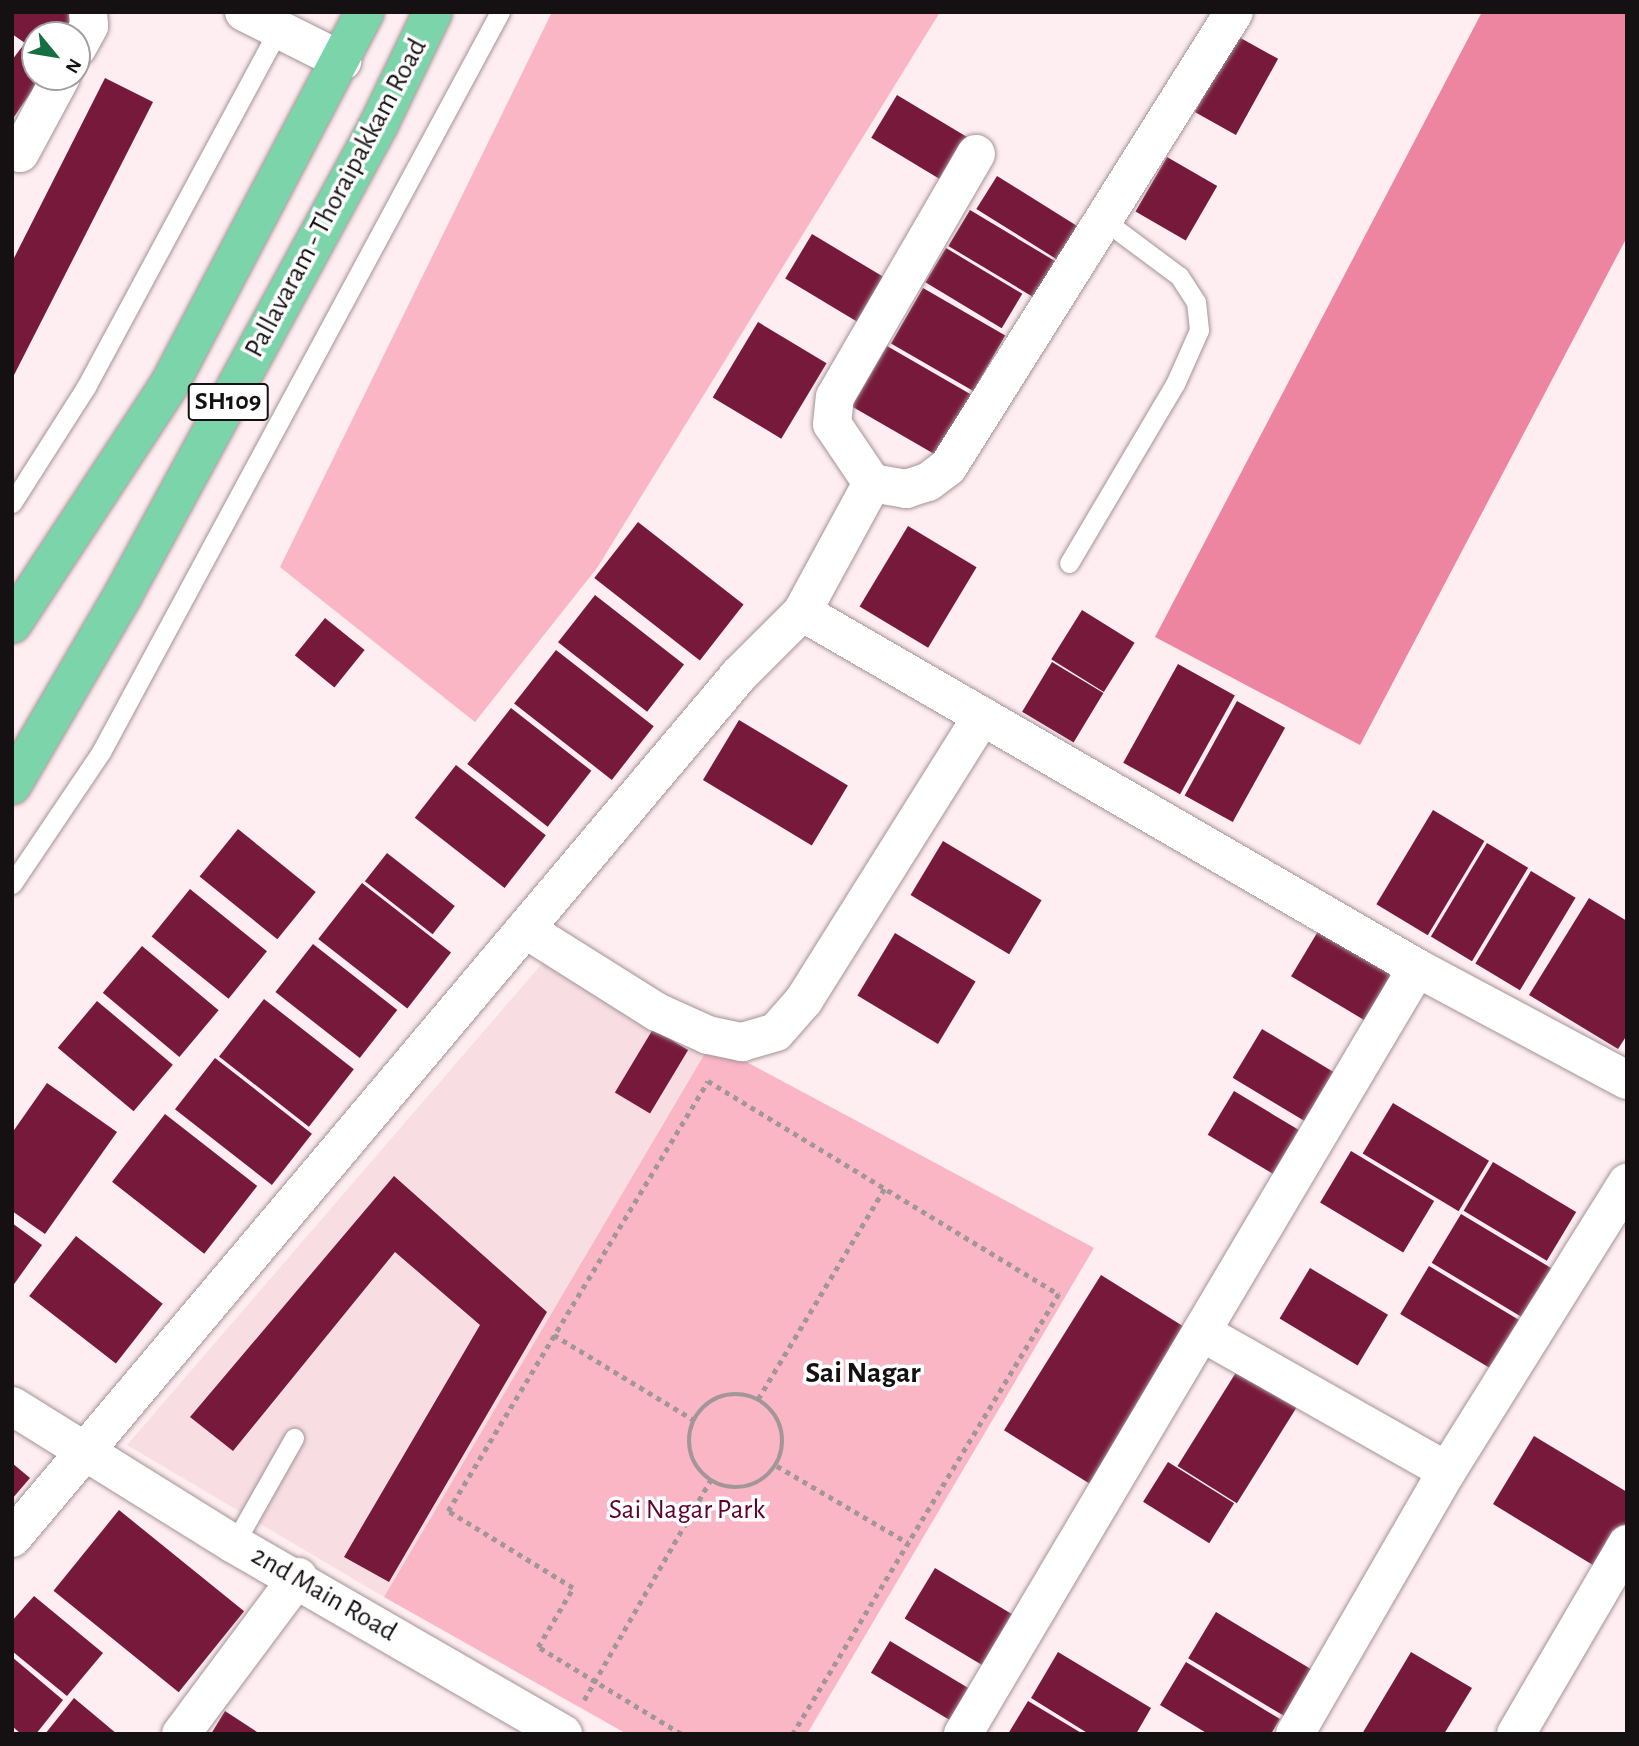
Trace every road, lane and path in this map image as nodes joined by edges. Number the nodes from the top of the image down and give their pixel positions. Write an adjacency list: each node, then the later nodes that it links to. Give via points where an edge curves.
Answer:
1 (244, 12): 6 (street)
2 (365, 12): 7 (main road, Pallavaram - Thoraipakkam Road / SH109)
3 (433, 12): 18 (main road, Pallavaram - Thoraipakkam Road / SH109, via 379,124 189,474)
4 (500, 12): 19 (lane, via 101,752)
5 (1234, 12): 11 (street)
6 (283, 21): 7 (street); 13 (lane, via 86,387)
7 (342, 61): 16 (main road, Pallavaram - Thoraipakkam Road / SH109, via 169,385)
8 (53, 91): 10 (street)
9 (976, 155): 12 (street, via 835,397 832,424)
10 (15, 156)
11 (1104, 220): 12 (street, via 948,467 928,482 906,489); 14 (lane, via 1179,276 1196,302 1199,330 1175,384)
12 (872, 483): 15 (street)
13 (12, 503)
14 (1069, 563)
15 (802, 612): 17 (street); 20 (street, via 739,675)
16 (12, 624)
17 (982, 716): 20 (street, via 804,1000 776,1032 742,1042 708,1035 657,1012); 21 (street)
18 (12, 785)
19 (12, 884)
20 (525, 929): 31 (street)
21 (1418, 968): 22 (street); 25 (street)
22 (1627, 1080)
23 (1627, 1184): 33 (street)
24 (885, 1188): 26 (path, via 708,1082); 27 (path); 36 (path, via 1059,1294)
25 (1203, 1333): 33 (street); 45 (street)
26 (554, 1335): 29 (path); 40 (path, via 448,1511 573,1588 538,1647)
27 (758, 1399): 29 (path, via 731,1394 714,1399); 32 (path, via 777,1415 783,1432)
28 (12, 1406): 31 (street, 2nd Main Road)
29 (694, 1420): 34 (path, via 688,1441 691,1458)
30 (294, 1438): 37 (lane)
31 (87, 1450): 35 (street); 37 (street, 2nd Main Road)
32 (777, 1466): 34 (path, via 754,1485 724,1488); 36 (path)
33 (1447, 1471): 46 (street)
34 (710, 1481): 40 (path)
35 (12, 1538)
36 (908, 1543): 44 (path)
37 (234, 1544): 39 (street, 2nd Main Road)
38 (1627, 1544): 47 (street)
39 (298, 1577): 41 (street, 2nd Main Road); 42 (street)
40 (594, 1681): 41 (path); 43 (path)
41 (573, 1718)
42 (181, 1734)
43 (681, 1734)
44 (793, 1734)
45 (963, 1734)
46 (1295, 1734)
47 (1516, 1734)

